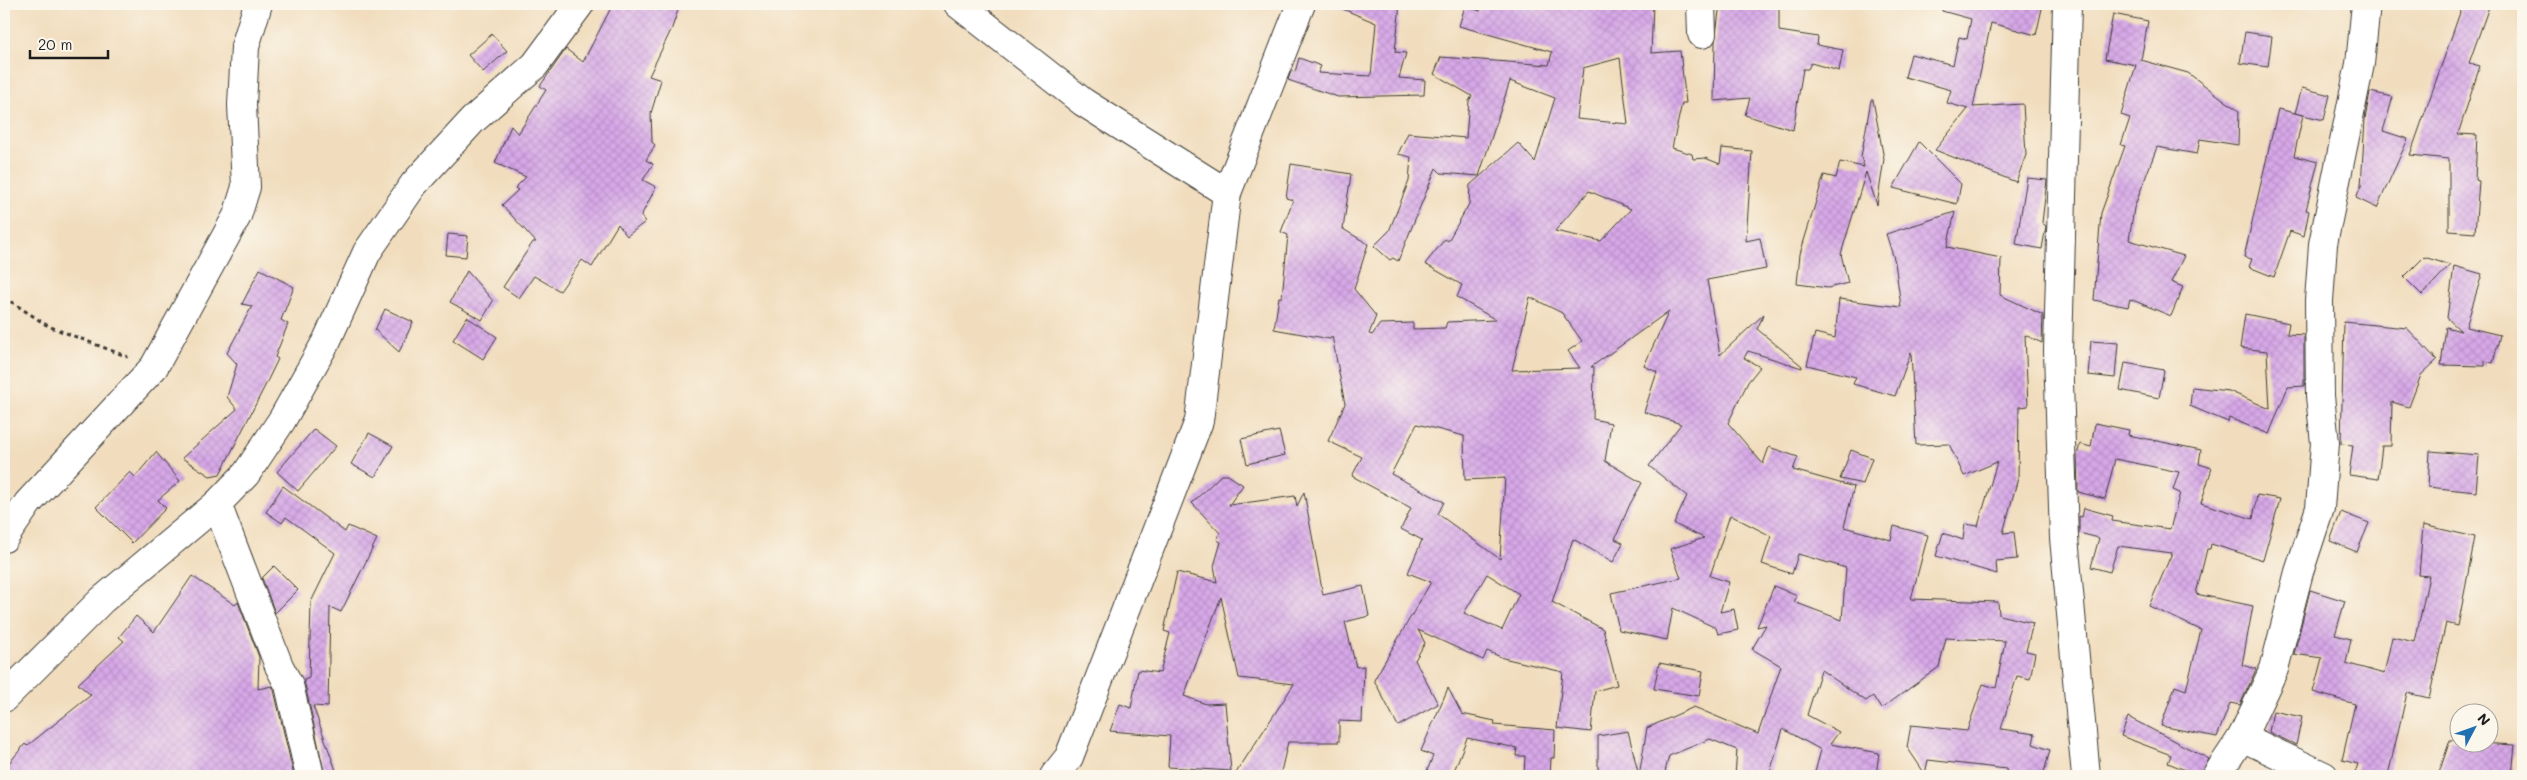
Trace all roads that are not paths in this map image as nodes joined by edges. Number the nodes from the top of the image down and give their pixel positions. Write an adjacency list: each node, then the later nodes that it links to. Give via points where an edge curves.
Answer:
1 (258, 4): 11 (street, via 245,47 242,105 246,187 237,216 154,368 28,503)
2 (580, 4): 10 (street, via 536,64 473,120 414,184 367,252 327,340 282,420 246,474)
3 (958, 4): 9 (street, via 1083,102)
4 (1301, 4): 9 (street)
5 (1701, 4): 8 (street)
6 (2067, 4): 16 (street, via 2058,350 2064,538)
7 (2366, 4): 13 (street, via 2360,64 2323,244 2318,301 2320,396 2325,443 2320,508 2299,572 2274,669)
8 (1702, 34)
9 (1227, 193): 15 (street, via 1199,421 1069,757)
10 (217, 504): 12 (street, via 102,600); 14 (street, via 289,685)
11 (4, 538)
12 (4, 698)
13 (2242, 737): 17 (street); 18 (street)
14 (310, 776)
15 (1054, 776)
16 (2086, 776)
17 (2216, 776)
18 (2324, 776)

